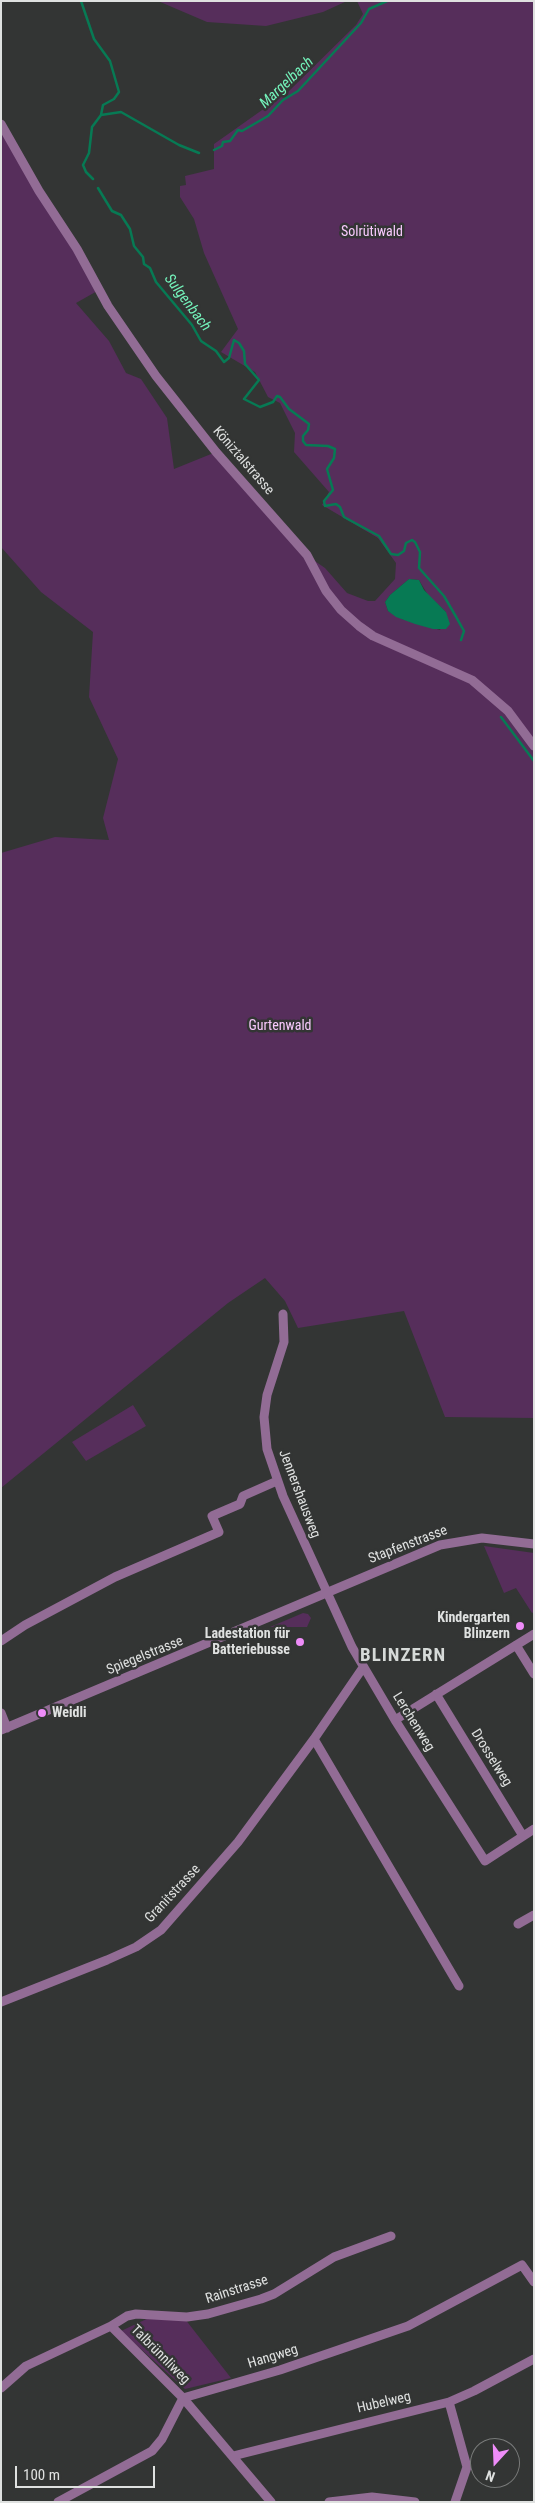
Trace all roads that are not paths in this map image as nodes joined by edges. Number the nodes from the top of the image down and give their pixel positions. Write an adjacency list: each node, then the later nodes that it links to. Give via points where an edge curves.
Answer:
1 (1, 124): 2 (street, Köniztalstrasse, via 108,306 135,345 216,452 306,555 341,610 373,636 472,680 508,711)
2 (534, 746)
3 (284, 1314): 4 (street, Jennershausweg, via 284,1342 266,1395 264,1417 267,1449)
4 (278, 1481): 6 (street, Jennershausweg); 8 (street, via 243,1496 240,1504 212,1516 219,1532 115,1577)
5 (534, 1544): 6 (street, Stapfenstrasse, via 499,1539 454,1541)
6 (326, 1594): 10 (street, Lerchenweg); 15 (street, Spiegelstrasse)
7 (534, 1634): 9 (street)
8 (1, 1641)
9 (516, 1646): 11 (street); 12 (street)
10 (362, 1668): 14 (street, Lerchenweg); 16 (street, Granitstrasse)
11 (534, 1674)
12 (436, 1694): 14 (street); 18 (street, Drosselweg)
13 (1, 1713): 15 (street)
14 (395, 1720): 18 (street, Lerchenweg, via 485,1861)
15 (4, 1729)
16 (314, 1739): 21 (street); 22 (street, Granitstrasse, via 238,1842 161,1930 136,1947)
17 (534, 1829): 18 (street)
18 (523, 1836)
19 (534, 1915): 20 (street)
20 (518, 1924)
21 (459, 1986)
22 (1, 2002)
23 (391, 2236): 25 (street, Rainstrasse, via 334,2257 261,2299 187,2317 136,2314)
24 (534, 2282): 28 (street, Hangweg, via 522,2265 408,2326 280,2370)
25 (111, 2326): 27 (street, Talbrünnliweg, via 26,2366); 28 (street, Talbrünnliweg)
26 (534, 2359): 29 (street, Hubelweg)
27 (1, 2388)
28 (184, 2398): 30 (street, Talbrünnliweg); 31 (street, via 152,2451)
29 (449, 2402): 30 (street, Hubelweg); 35 (street, via 467,2467)
30 (233, 2456): 32 (street, Talbrünnliweg)
31 (58, 2502)
32 (271, 2502)
33 (329, 2502): 34 (street, via 372,2498)
34 (416, 2502)
35 (455, 2502)

